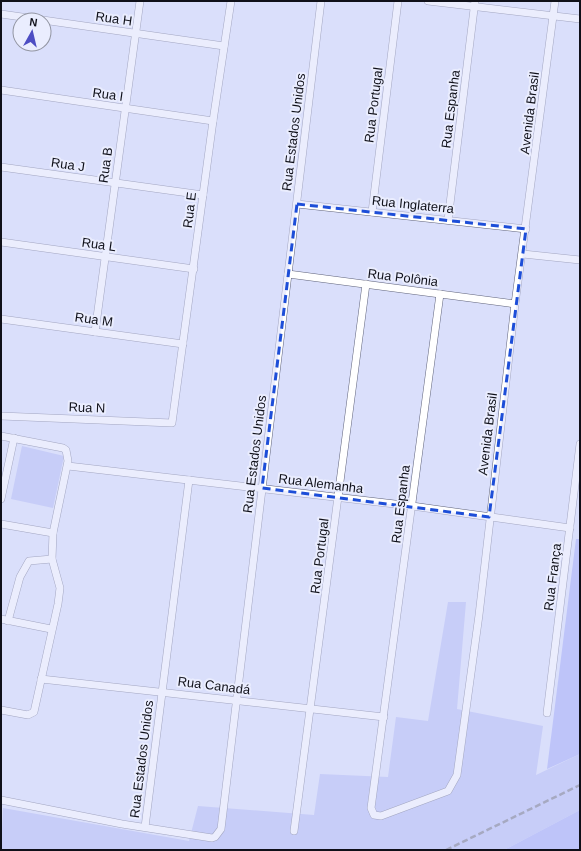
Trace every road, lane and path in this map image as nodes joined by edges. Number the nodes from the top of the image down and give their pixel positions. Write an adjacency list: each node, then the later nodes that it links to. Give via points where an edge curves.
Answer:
1 (140, 1): 11 (street, Rua B)
2 (231, 1): 12 (street, Rua E)
3 (321, 1): 19 (street, Rua Estados Unidos)
4 (398, 1): 20 (street, Rua Portugal)
5 (428, 1): 7 (street)
6 (555, 1): 9 (street, Avenida Brasil)
7 (475, 4): 9 (street); 21 (street, Rua Espanha)
8 (1, 14): 11 (street, Rua H)
9 (554, 16): 10 (street); 22 (street, Avenida Brasil)
10 (580, 20)
11 (136, 33): 12 (street, Rua H); 14 (street, Rua B)
12 (224, 46): 15 (street, Rua E)
13 (1, 90): 14 (street, Rua I)
14 (125, 108): 15 (street, Rua I); 17 (street, Rua B)
15 (213, 121): 18 (street, Rua E)
16 (1, 167): 17 (street, Rua J)
17 (115, 182): 18 (street, Rua J); 25 (street, Rua B)
18 (203, 194): 27 (street, Rua E)
19 (297, 204): 20 (street, Rua Inglaterra); 28 (street, Rua Estados Unidos)
20 (372, 212): 21 (street, Rua Inglaterra)
21 (448, 220): 22 (street, Rua Inglaterra)
22 (526, 229): 24 (street, Avenida Brasil)
23 (1, 242): 25 (street, Rua L)
24 (523, 254): 26 (street); 31 (street, Avenida Brasil)
25 (105, 257): 27 (street, Rua L); 33 (street, Rua B)
26 (580, 260)
27 (194, 269): 34 (street, Rua E)
28 (288, 274): 29 (street, Rua Polônia); 42 (street, Rua Estados Unidos)
29 (366, 284): 30 (street, Rua Polônia); 43 (street, Rua Portugal)
30 (440, 294): 31 (street, Rua Polônia); 45 (street, Rua Espanha)
31 (515, 304): 46 (street, Avenida Brasil)
32 (1, 318): 33 (street, Rua M)
33 (95, 332): 34 (street, Rua M)
34 (183, 344): 36 (street, Rua E)
35 (1, 416): 36 (street, Rua N)
36 (172, 423)
37 (1, 436): 38 (street)
38 (14, 438): 40 (street, via 63,448 68,454); 44 (street)
39 (580, 444): 48 (street, Rua França)
40 (68, 466): 41 (street, Rua Alemanha); 49 (street)
41 (189, 480): 42 (street, Rua Alemanha); 54 (street, Rua Estados Unidos)
42 (262, 488): 43 (street, Rua Alemanha); 55 (street, Rua Estados Unidos)
43 (339, 497): 45 (street, Rua Alemanha); 56 (street, Rua Portugal)
44 (1, 499)
45 (412, 506): 46 (street, Rua Alemanha); 59 (street, Rua Espanha)
46 (489, 517): 48 (street, Rua Alemanha); 61 (street, Avenida Brasil, via 457,775 448,791 441,795 381,816)
47 (1, 524): 49 (street)
48 (570, 528): 58 (street, Rua França)
49 (53, 532): 50 (street)
50 (52, 559): 51 (street, via 30,562 20,578); 52 (street, via 60,588)
51 (4, 620): 52 (street)
52 (52, 629): 53 (street)
53 (41, 679): 54 (street, Rua Canadá); 57 (street, via 33,714)
54 (162, 691): 55 (street, Rua Canadá); 62 (street, Rua Estados Unidos)
55 (236, 700): 56 (street, Rua Canadá); 62 (street, Rua Estados Unidos, via 222,822 218,834 212,838)
56 (311, 709): 59 (street, Rua Canadá); 63 (street, Rua Portugal)
57 (1, 710)
58 (547, 713)
59 (384, 717): 61 (street, Rua Espanha, via 371,808)
60 (1, 800): 62 (street, Rua Estados Unidos)
61 (374, 815)
62 (145, 827)
63 (294, 831)

